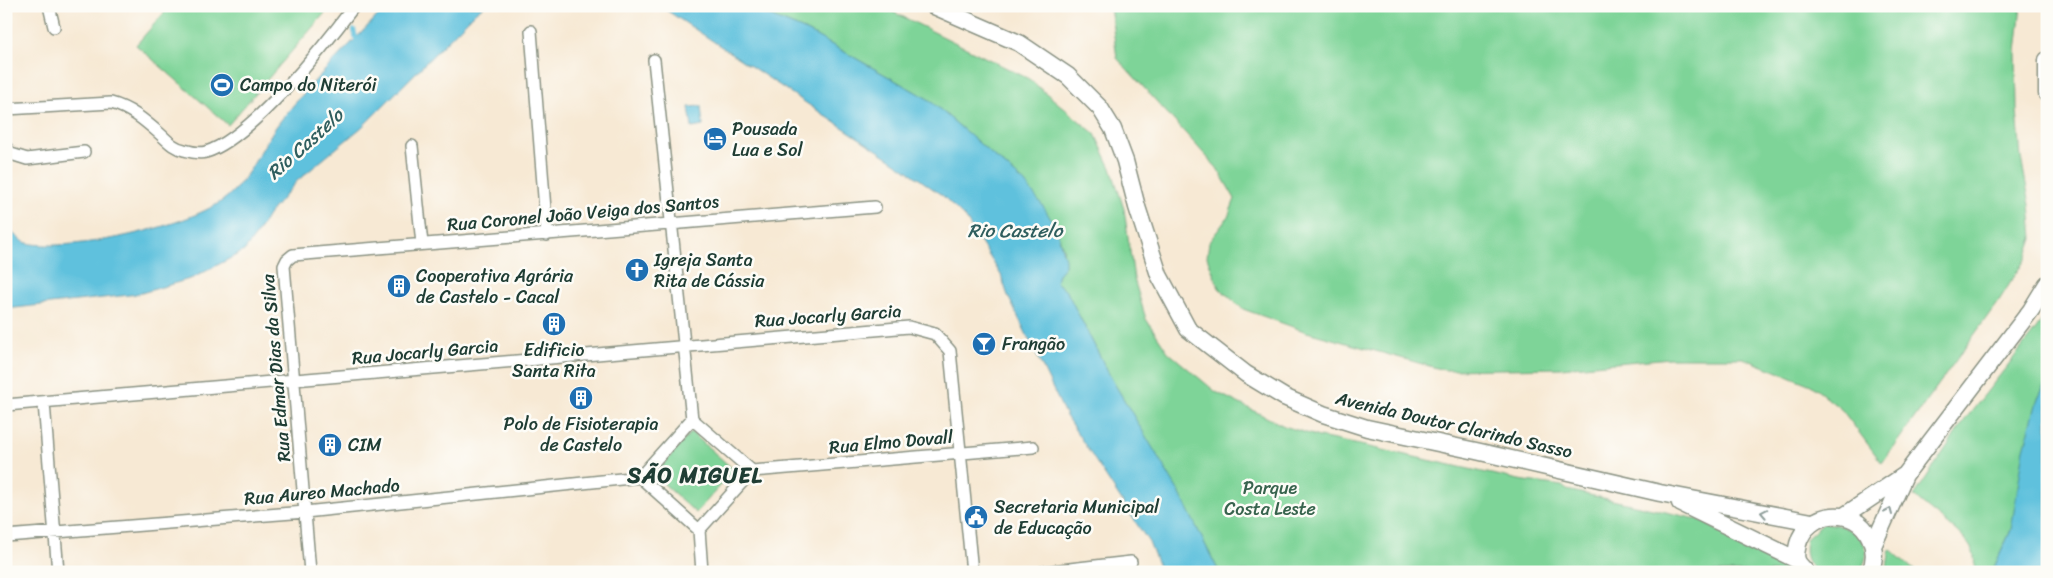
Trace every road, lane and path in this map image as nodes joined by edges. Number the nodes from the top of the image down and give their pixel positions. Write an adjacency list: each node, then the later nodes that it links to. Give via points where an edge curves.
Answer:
1 (49, 6): 4 (street)
2 (354, 6): 9 (street, via 327,43 274,100 240,134 210,150 195,153 175,148 134,113 111,103)
3 (934, 6): 29 (main road, Avenida Doutor Clarindo Sasso, via 1020,43 1068,76 1100,108 1113,128 1125,161 1159,275 1188,328 1246,374 1284,397 1367,428)
4 (54, 27)
5 (531, 31): 15 (street)
6 (654, 60): 14 (street)
7 (2047, 60): 8 (main road)
8 (2047, 94)
9 (6, 109)
10 (412, 146): 16 (street)
11 (6, 147): 12 (street, via 11,154 27,159)
12 (84, 152)
13 (874, 207): 14 (street, Rua Coronel João Veiga dos Santos)
14 (673, 224): 15 (street, Rua Coronel João Veiga dos Santos); 19 (street)
15 (547, 235): 16 (street, Rua Coronel João Veiga dos Santos)
16 (422, 244): 17 (street, Rua Coronel João Veiga dos Santos)
17 (293, 255): 20 (street, Rua Edmar Dias da Silva, via 284,266)
18 (2047, 284): 27 (main road, via 2031,310)
19 (684, 345): 20 (street, Rua Jocarly Garcia); 23 (street); 25 (street, Rua Jocarly Garcia, via 909,327 935,334 950,351)
20 (294, 382): 21 (street, Rua Jocarly Garcia); 30 (street, Rua Edmar Dias da Silva)
21 (44, 403): 22 (street, Rua Jocarly Garcia); 34 (street)
22 (6, 406)
23 (692, 419): 26 (street); 28 (street)
24 (1033, 447): 25 (street, Rua Elmo Dovall)
25 (962, 454): 26 (street, Rua Elmo Dovall); 43 (street)
26 (752, 471): 33 (street)
27 (1905, 475): 31 (main road); 36 (main road, one-way to 27)
28 (640, 477): 30 (street, Rua Aureo Machado); 33 (street)
29 (1660, 493): 32 (main road, Avenida Doutor Clarindo Sasso, one-way to 29); 38 (main road, Avenida Doutor Clarindo Sasso)
30 (305, 512): 34 (street, Rua Aureo Machado); 41 (street, Rua Edmar Dias da Silva)
31 (1844, 516): 32 (main road, Avenida Doutor Clarindo Sasso, via 1822,517); 36 (main road, via 1858,522 1868,533)
32 (1812, 522): 38 (main road, Avenida Doutor Clarindo Sasso, via 1804,530 1796,549)
33 (699, 530): 42 (street)
34 (55, 532): 35 (street, Rua Aureo Machado); 40 (street)
35 (6, 536)
36 (1873, 546): 39 (main road)
37 (1131, 562): 44 (street)
38 (1801, 566)
39 (1871, 571)
40 (58, 572)
41 (310, 572)
42 (702, 572)
43 (972, 572)
44 (1043, 572)

